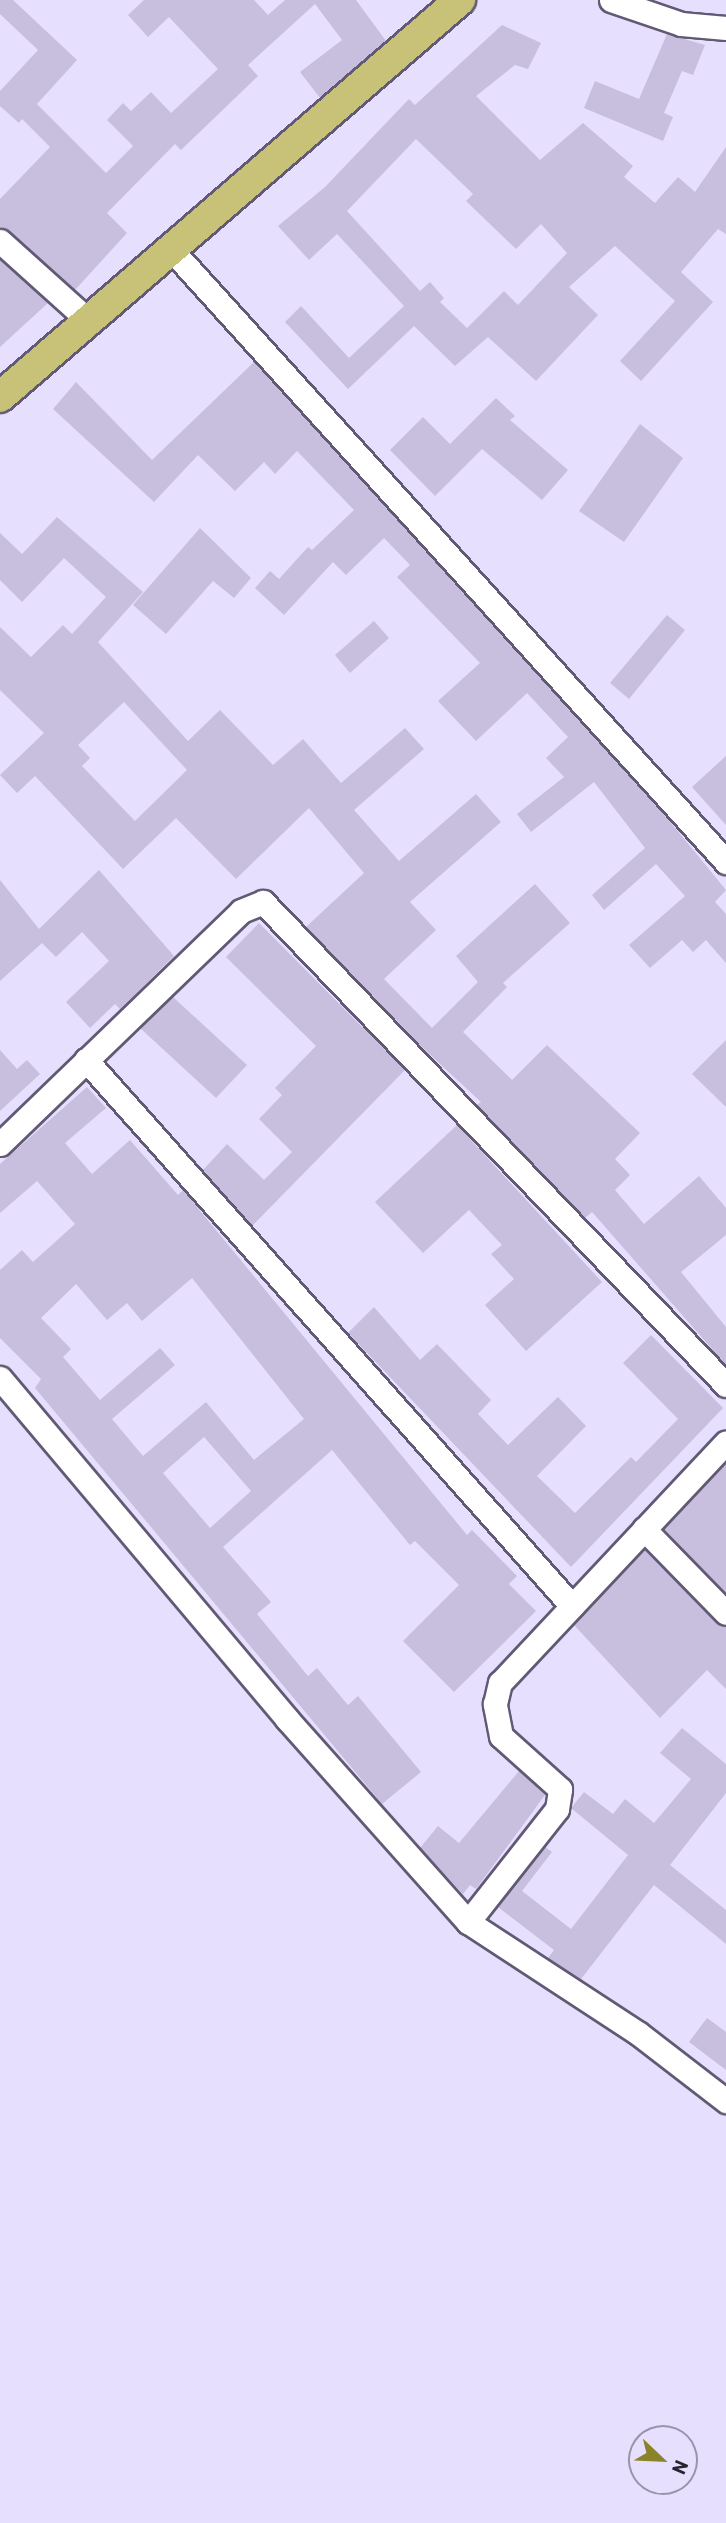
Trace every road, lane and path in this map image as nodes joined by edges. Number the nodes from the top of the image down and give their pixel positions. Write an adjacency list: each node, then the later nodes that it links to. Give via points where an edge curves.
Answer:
1 (460, 0): 5 (main road)
2 (611, 0): 3 (street, via 681,24)
3 (726, 28)
4 (0, 241): 6 (street)
5 (169, 247): 6 (main road); 8 (street)
6 (90, 322): 7 (main road)
7 (0, 397)
8 (726, 861)
9 (86, 1060): 10 (street); 12 (street, via 241,911 263,902); 15 (street)
10 (0, 1144)
11 (0, 1378): 17 (street, via 287,1719)
12 (726, 1385)
13 (726, 1442): 14 (street)
14 (644, 1529): 15 (street); 16 (street)
15 (572, 1606): 17 (street, via 500,1682 495,1704 502,1735 560,1789 557,1810)
16 (726, 1613)
17 (468, 1922): 18 (street, via 639,2034)
18 (726, 2101)

